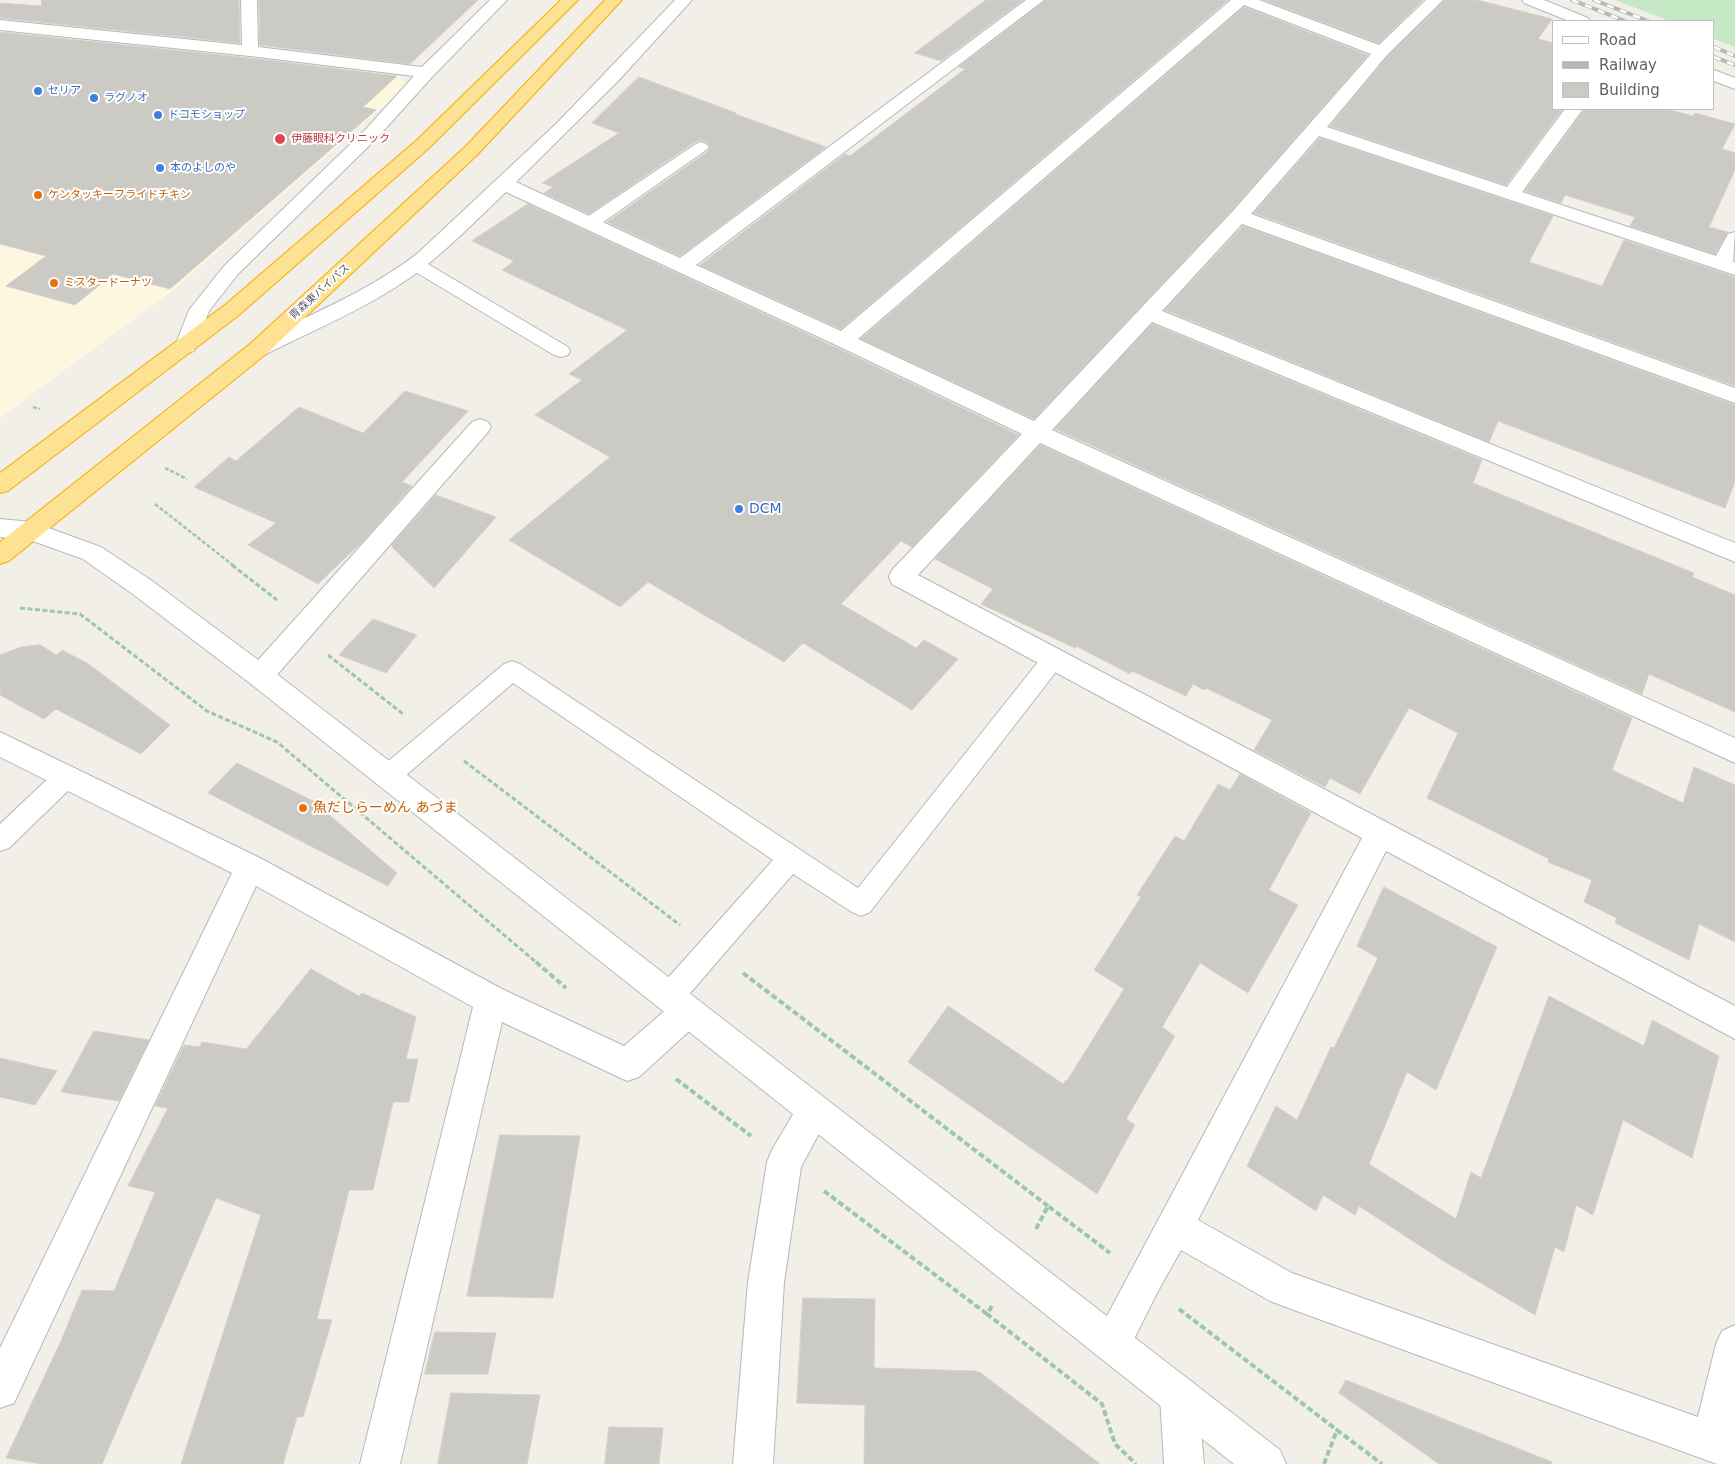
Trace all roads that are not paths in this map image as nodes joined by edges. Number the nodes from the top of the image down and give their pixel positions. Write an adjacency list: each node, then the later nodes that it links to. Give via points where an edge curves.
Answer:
1 (249, 0): 13 (street)
2 (499, 0): 15 (street)
3 (570, 0): 31 (highway, via 423,144)
4 (614, 0): 32 (highway, 青森東バイパス, via 471,151)
5 (684, 0): 21 (street, via 616,75)
6 (1036, 0): 27 (street)
7 (1240, 0): 30 (street)
8 (1244, 0): 14 (street)
9 (1435, 0): 14 (street)
10 (1530, 0): 11 (street)
11 (1580, 20)
12 (0, 25): 13 (street)
13 (250, 51): 15 (street)
14 (1381, 52): 19 (street)
15 (426, 72): 31 (street, via 371,134 230,270 199,310)
16 (1715, 75): 17 (street)
17 (1735, 84)
18 (1573, 110): 22 (street)
19 (1316, 129): 22 (street); 23 (street)
20 (701, 147): 24 (lane)
21 (504, 184): 24 (street); 26 (street)
22 (1511, 194): 28 (street)
23 (1239, 216): 29 (street); 34 (street)
24 (590, 223): 27 (street)
25 (1735, 238): 28 (street)
26 (415, 264): 32 (street, via 366,295); 33 (lane)
27 (682, 266): 30 (street)
28 (1729, 267)
29 (1148, 312): 36 (street); 40 (street)
30 (843, 340): 36 (street)
31 (186, 346): 37 (highway)
32 (258, 349): 39 (highway, 青森東バイパス)
33 (561, 351)
34 (1735, 396)
35 (480, 427): 43 (street)
36 (1037, 432): 42 (street, via 901,577); 45 (street)
37 (0, 485)
38 (0, 528): 39 (street)
39 (32, 531): 41 (highway, 青森東バイパス); 43 (street, via 92,553)
40 (1735, 553)
41 (0, 555)
42 (1054, 658): 48 (street); 50 (lane, via 860,904)
43 (260, 676): 47 (street)
44 (0, 744): 46 (street)
45 (1735, 751)
46 (67, 776): 49 (lane); 51 (street)
47 (388, 776): 50 (lane, via 512,670); 53 (street)
48 (1380, 832): 54 (street); 56 (street)
49 (0, 840)
50 (791, 858): 53 (lane, via 711,949)
51 (250, 867): 52 (street); 59 (street)
52 (492, 1000): 53 (street, via 627,1065); 62 (street)
53 (678, 1005): 55 (street)
54 (1735, 1023)
55 (814, 1111): 57 (street); 63 (street, via 784,1162 766,1282)
56 (1175, 1226): 57 (street); 61 (street, via 1283,1288)
57 (1113, 1342): 60 (street)
58 (1735, 1344): 61 (street)
59 (0, 1389)
60 (1179, 1396): 64 (street); 65 (street)
61 (1723, 1446)
62 (380, 1464)
63 (753, 1464)
64 (1184, 1464)
65 (1266, 1464)

